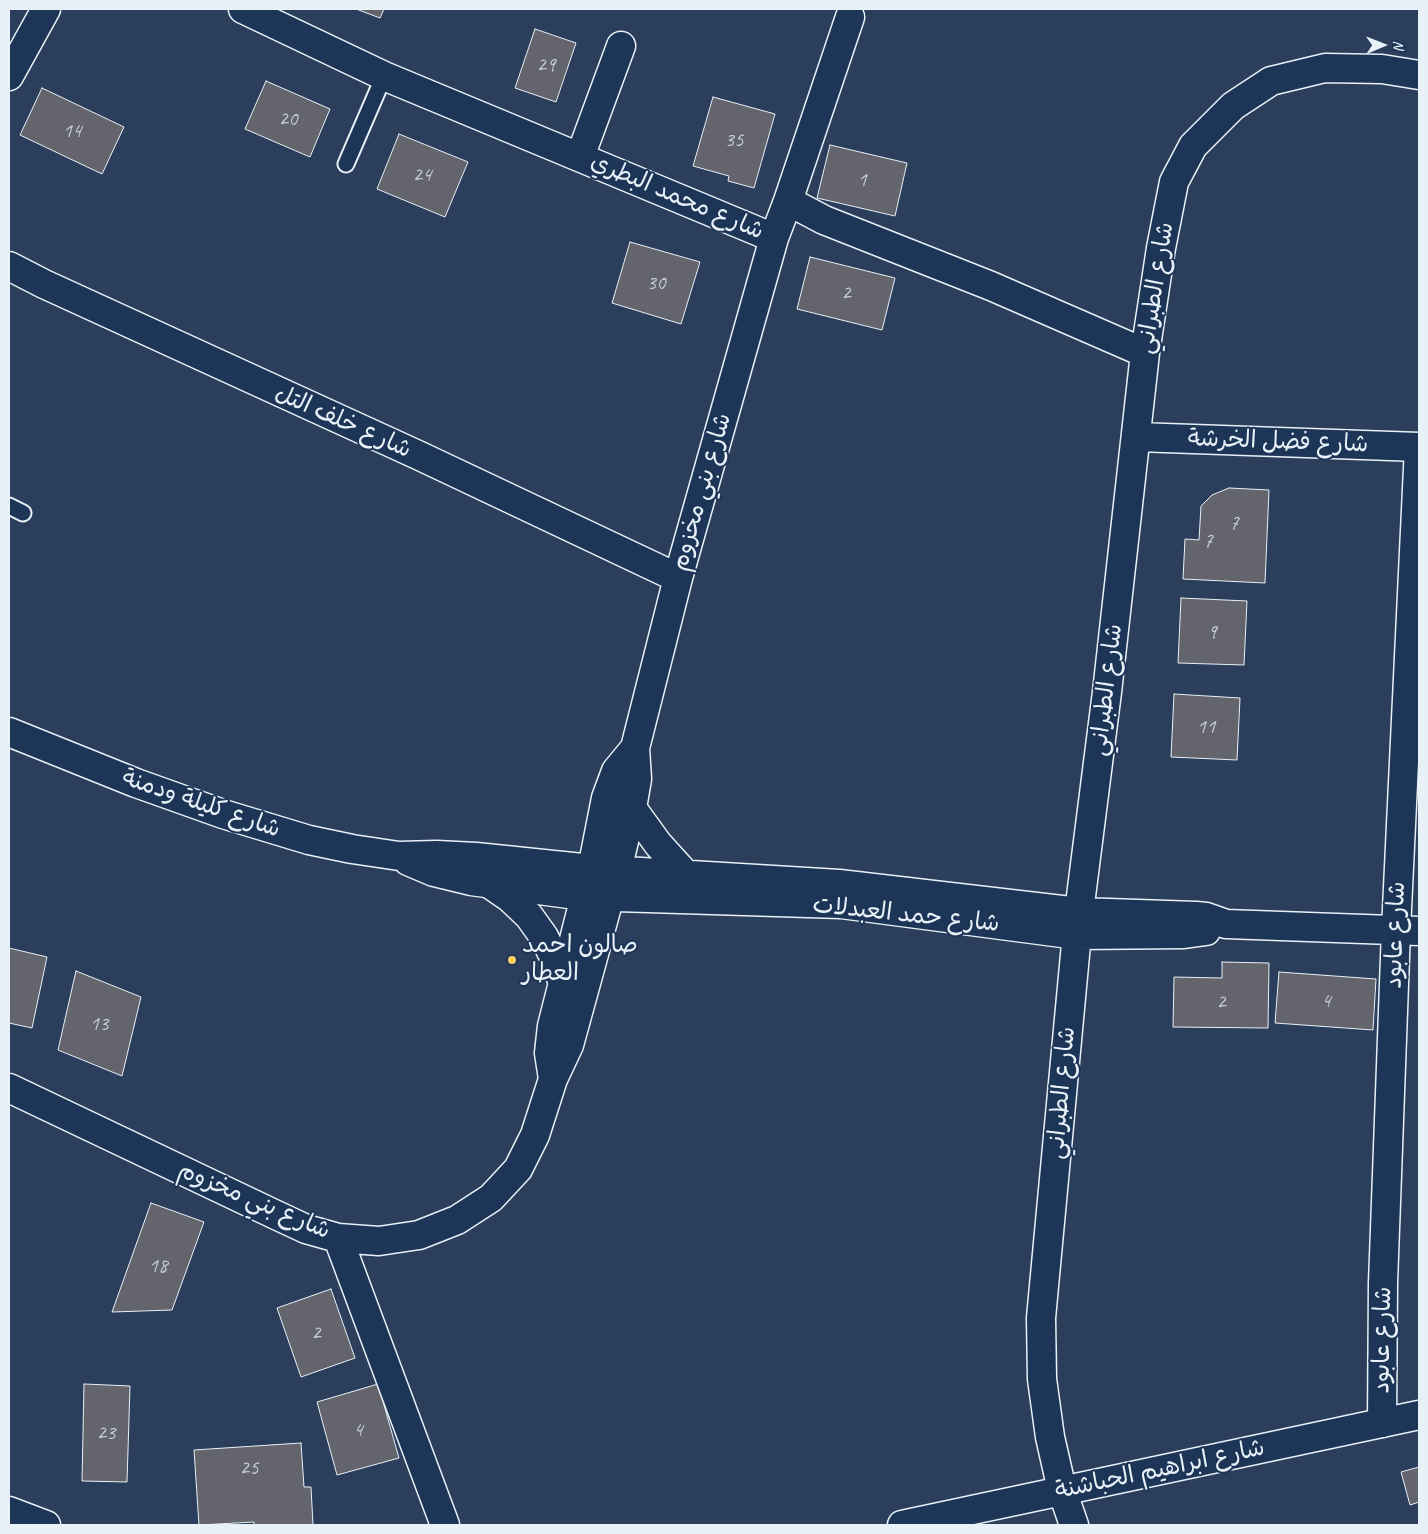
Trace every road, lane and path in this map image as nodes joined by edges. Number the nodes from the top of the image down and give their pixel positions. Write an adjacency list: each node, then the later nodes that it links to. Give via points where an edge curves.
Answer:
1 (46, 9): 7 (street)
2 (243, 9): 3 (street, شارع محمد البطري)
3 (270, 14): 8 (street, شارع محمد البطري)
4 (850, 17): 11 (street)
5 (620, 46): 9 (street)
6 (1419, 75): 14 (street, شارع الطبراني, via 1382,69 1325,68 1271,81 1233,106 1213,126 1194,146 1174,182)
7 (9, 76)
8 (384, 76): 9 (street, شارع محمد البطري); 10 (lane)
9 (580, 157): 12 (street, شارع محمد البطري)
10 (346, 164)
11 (788, 201): 12 (street, شارع محمد البطري); 14 (street, شارع محمد البطري, via 824,220 991,286)
12 (774, 238): 17 (street, شارع بني مخزوم)
13 (9, 266): 17 (street, شارع خلف التل)
14 (1145, 353): 15 (street, شارع الطبراني)
15 (1136, 437): 16 (street, شارع فضل الخرشة); 28 (street, شارع الطبراني)
16 (1419, 448): 18 (street, شارع عابود)
17 (678, 578): 20 (street, شارع بني مخزوم)
18 (1415, 636): 29 (street, شارع عابود)
19 (9, 732): 22 (street, شارع كليلة ودمنة, via 223,814 309,840)
20 (635, 748): 21 (street, شارع بني مخزوم, via 637,778); 23 (street, شارع بني مخزوم, via 610,784)
21 (632, 808): 23 (street, شارع بني مخزوم); 24 (street, via 658,844)
22 (399, 856): 23 (street, شارع كليلة ودمنة, via 476,857); 25 (street, شارع كليلة ودمنة, via 443,875)
23 (604, 870): 24 (street, شارع حمد العبدلات); 27 (street, شارع بني مخزوم)
24 (686, 874): 26 (street, شارع حمد العبدلات)
25 (490, 884): 27 (street, شارع كليلة ودمنة); 30 (street, via 510,898 544,936)
26 (840, 894): 27 (street, شارع حمد العبدلات); 28 (street, شارع حمد العبدلات)
27 (596, 896): 30 (street, شارع بني مخزوم); 31 (street, شارع بني مخزوم, via 569,1045)
28 (1078, 924): 29 (street, شارع حمد العبدلات, via 1196,916 1226,924); 36 (street, شارع الطبراني, via 1041,1318 1042,1380)
29 (1407, 930): 35 (street, شارع عابود, via 1383,1283)
30 (563, 984): 31 (street, شارع بني مخزوم, via 550,1040)
31 (553, 1079): 33 (street, شارع بني مخزوم, via 535,1135 518,1169 491,1198 456,1220 419,1235 379,1241)
32 (9, 1088): 33 (street, شارع بني مخزوم, via 276,1216)
33 (338, 1238): 39 (street)
34 (1419, 1415): 35 (street, شارع ابراهيم الحباشنة)
35 (1382, 1423): 36 (street, شارع ابراهيم الحباشنة)
36 (1062, 1490): 40 (street, شارع ابراهيم الحباشنة); 41 (street, شارع الطبراني)
37 (9, 1510): 38 (street)
38 (46, 1525)
39 (446, 1525)
40 (902, 1525)
41 (1074, 1525)

